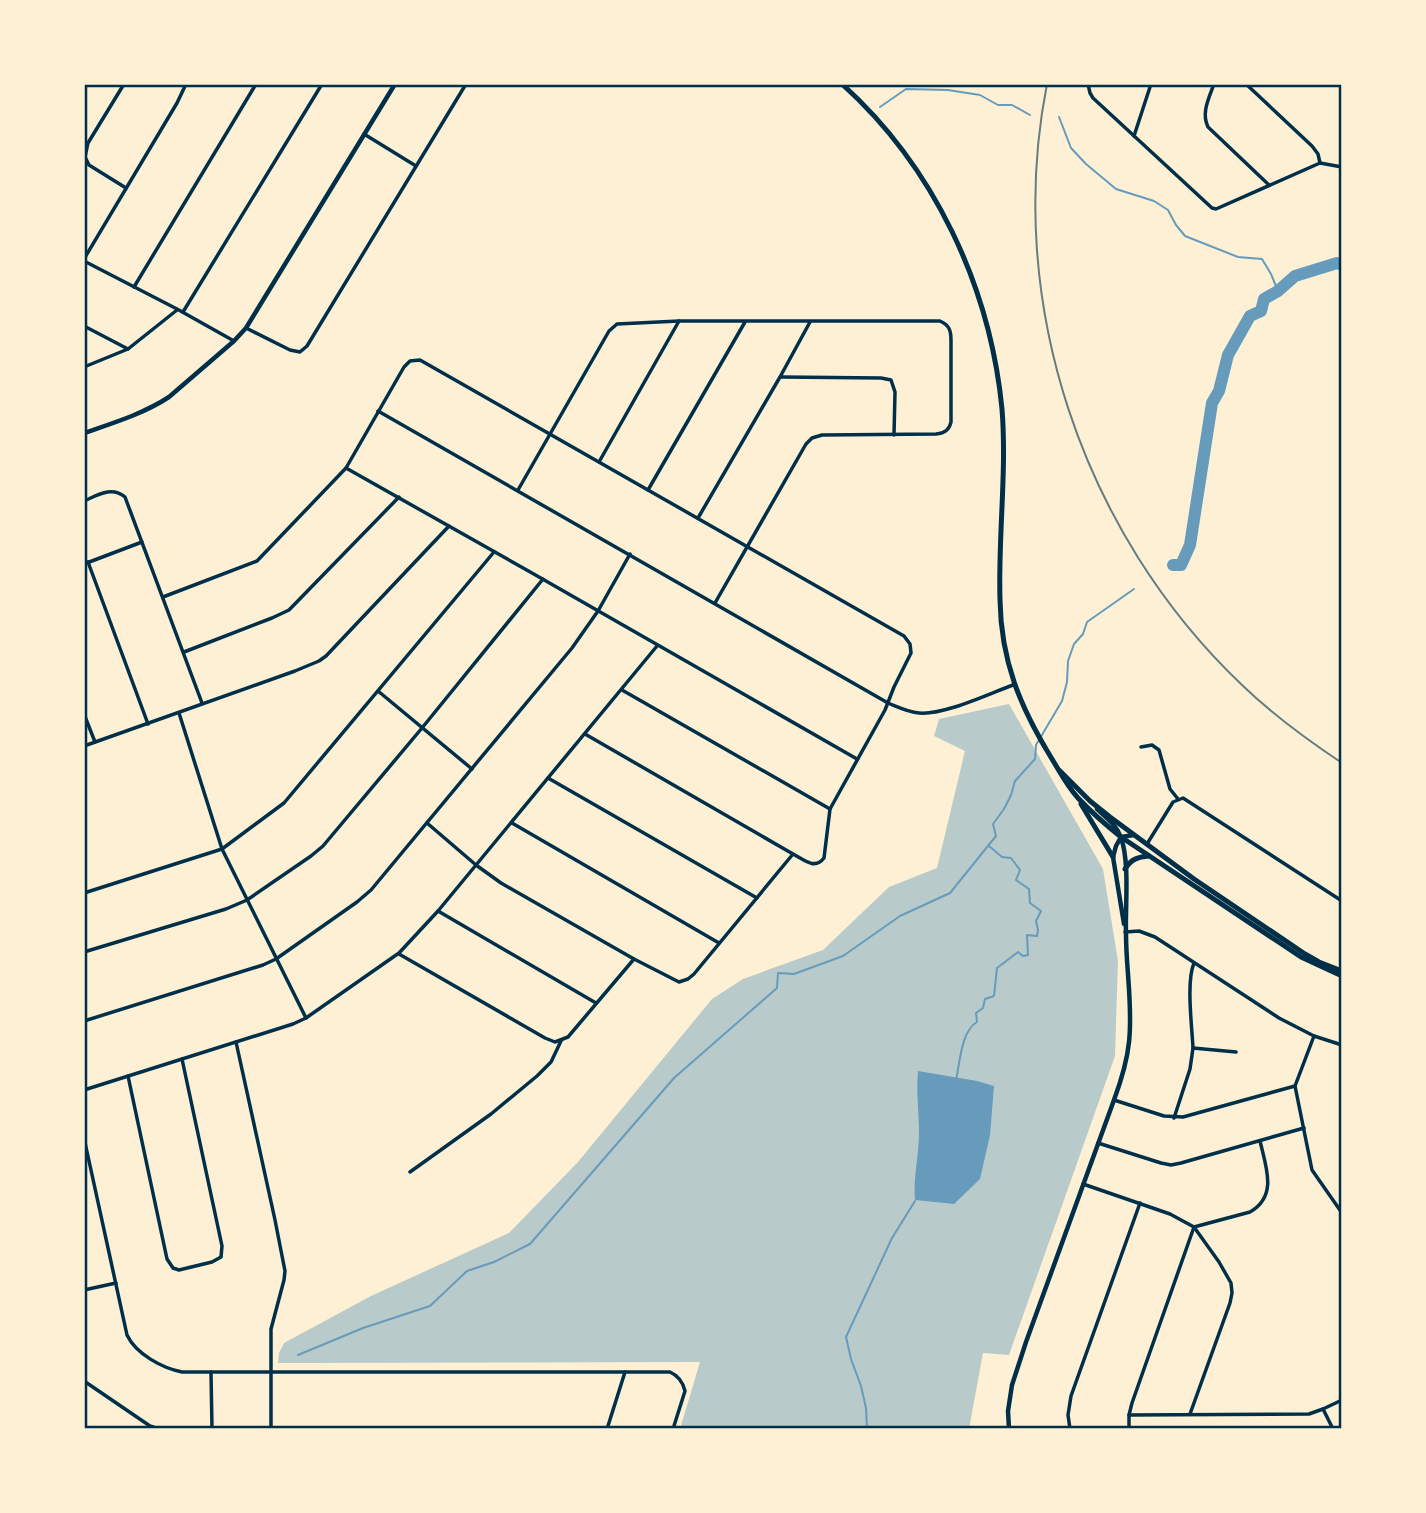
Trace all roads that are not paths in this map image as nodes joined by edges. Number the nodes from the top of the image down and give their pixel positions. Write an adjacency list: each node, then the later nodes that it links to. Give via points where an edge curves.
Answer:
1 (124, 84): 18 (street, via 88,143 85,158 89,166)
2 (186, 84): 18 (street)
3 (256, 84): 20 (street)
4 (322, 84): 22 (street)
5 (395, 84): 12 (street)
6 (466, 84): 15 (street)
7 (842, 84): 55 (main road, via 899,146 932,195 965,258 984,314 1002,410 1000,602)
8 (1088, 84): 13 (street, via 1093,98)
9 (1151, 84): 13 (street)
10 (1214, 84): 17 (street, via 1204,113 1208,127)
11 (1245, 84): 14 (street, via 1312,146)
12 (364, 134): 15 (street); 27 (street)
13 (1133, 136): 17 (street, via 1212,208 1220,209)
14 (1320, 163): 16 (street); 17 (street)
15 (416, 166): 27 (street, via 303,350 290,351)
16 (1342, 167)
17 (1269, 185)
18 (126, 188): 19 (street)
19 (84, 260): 20 (street)
20 (134, 287): 21 (street)
21 (177, 309): 22 (street); 29 (street)
22 (183, 312): 28 (street)
23 (679, 321): 24 (street); 34 (street, via 612,326); 36 (street)
24 (745, 322): 25 (street); 39 (street)
25 (810, 322): 31 (street); 35 (street, via 940,321 951,331 948,429)
26 (84, 326): 29 (street)
27 (246, 328): 28 (street)
28 (234, 341): 33 (street, via 169,397)
29 (128, 349): 30 (street)
30 (84, 366)
31 (780, 377): 35 (street, via 891,380); 42 (street)
32 (378, 411): 34 (street, via 404,367 420,360); 37 (street); 38 (street)
33 (84, 433)
34 (551, 434): 36 (street); 38 (street)
35 (894, 435): 45 (street, via 811,438)
36 (599, 462): 39 (street)
37 (346, 468): 40 (street); 50 (street, via 257,561)
38 (518, 490): 47 (street)
39 (648, 490): 42 (street)
40 (399, 497): 43 (street); 54 (street, via 289,610)
41 (84, 501): 44 (street, via 109,492 121,493)
42 (698, 518): 45 (street)
43 (449, 526): 46 (street); 58 (street, via 326,656)
44 (142, 542): 48 (street); 50 (street)
45 (747, 547): 51 (street); 59 (street, via 911,644)
46 (494, 552): 49 (street); 57 (street)
47 (630, 554): 51 (street); 52 (street)
48 (86, 563): 62 (street)
49 (543, 579): 52 (street); 63 (street)
50 (163, 597): 54 (street)
51 (715, 603): 59 (street)
52 (598, 611): 53 (street); 70 (street)
53 (657, 646): 56 (street); 68 (street)
54 (184, 652): 58 (street)
55 (1013, 685): 59 (street, via 927,713); 69 (main road)
56 (622, 690): 64 (street); 75 (street)
57 (378, 691): 63 (street); 81 (street, via 284,803)
58 (202, 703): 60 (street)
59 (888, 703): 68 (street)
60 (179, 713): 62 (street); 81 (street)
61 (84, 714): 65 (street)
62 (148, 724): 65 (street)
63 (422, 728): 70 (street); 89 (street, via 323,846)
64 (584, 734): 71 (street); 82 (street)
65 (95, 742): 66 (street)
66 (84, 746)
67 (1141, 747): 73 (street, via 1158,750 1170,789)
68 (857, 759): 75 (street)
69 (1058, 768): 72 (main road); 74 (main road)
70 (472, 769): 76 (street)
71 (548, 778): 77 (street); 88 (street)
72 (1079, 799): 79 (main road); 84 (main road)
73 (1178, 799): 80 (street); 90 (street, via 1189,801)
74 (1090, 800): 78 (main road); 79 (street)
75 (830, 809): 82 (street, via 823,860 812,864)
76 (427, 823): 85 (street); 96 (street, via 358,902)
77 (511, 823): 85 (street); 93 (street)
78 (1134, 835): 79 (street); 80 (main road)
79 (1121, 837): 83 (main road); 84 (street); 86 (street)
80 (1147, 844): 99 (main road, via 1276,935)
81 (222, 849): 87 (street); 89 (street)
82 (793, 854): 88 (street)
83 (1149, 856): 86 (main road, via 1132,860); 99 (main road, via 1311,963)
84 (1114, 857): 92 (street)
85 (476, 865): 91 (street); 97 (street)
86 (1125, 869): 92 (street)
87 (84, 893)
88 (757, 898): 93 (street)
89 (247, 900): 94 (street); 96 (street)
90 (1342, 901)
91 (438, 911): 95 (street); 100 (street)
92 (1125, 932): 98 (street, via 1148,934); 113 (street, via 1129,1042)
93 (719, 943): 97 (street, via 683,981)
94 (84, 953)
95 (399, 953): 101 (street); 104 (street, via 545,1038)
96 (276, 959): 101 (street); 102 (street)
97 (634, 959): 100 (street)
98 (1194, 963): 103 (street); 107 (street, via 1190,982)
99 (1342, 973)
100 (596, 1003): 104 (street)
101 (306, 1018): 105 (street)
102 (84, 1021)
103 (1314, 1035): 106 (street); 111 (street)
104 (561, 1041): 119 (street, via 551,1062 537,1076)
105 (236, 1042): 109 (street); 127 (street, via 285,1271 271,1329)
106 (1342, 1045)
107 (1194, 1048): 108 (street); 114 (street)
108 (1236, 1052)
109 (182, 1059): 110 (street); 110 (street, via 222,1246 221,1257 212,1262 179,1270 167,1259)
110 (128, 1076): 112 (street)
111 (1295, 1086): 114 (street); 115 (street)
112 (84, 1090)
113 (1114, 1100): 114 (street); 118 (street)
114 (1174, 1118)
115 (1304, 1128): 117 (street); 122 (street, via 1312,1170)
116 (84, 1138): 124 (street)
117 (1260, 1141): 118 (street, via 1171,1165); 123 (street, via 1268,1188 1259,1208)
118 (1098, 1143): 120 (street)
119 (410, 1172)
120 (1083, 1184): 121 (street); 139 (street, via 1012,1385)
121 (1140, 1203): 123 (street); 140 (street, via 1071,1396)
122 (1342, 1213)
123 (1194, 1227): 132 (street); 133 (street, via 1219,1262 1232,1293)
124 (116, 1283): 125 (street); 126 (street, via 127,1335 134,1346 171,1370)
125 (84, 1290)
126 (211, 1372): 127 (street); 135 (street)
127 (271, 1372): 128 (street); 136 (street)
128 (625, 1372): 137 (street); 138 (street, via 670,1372 681,1380 685,1391)
129 (84, 1381): 134 (street, via 150,1426)
130 (1342, 1400): 131 (street)
131 (1323, 1409): 133 (street, via 1299,1414); 142 (street)
132 (1129, 1415): 133 (street); 141 (street)
133 (1190, 1415)
134 (190, 1429)
135 (212, 1429)
136 (271, 1429)
137 (607, 1429)
138 (673, 1429)
139 (1009, 1429)
140 (1070, 1429)
141 (1129, 1429)
142 (1333, 1429)

